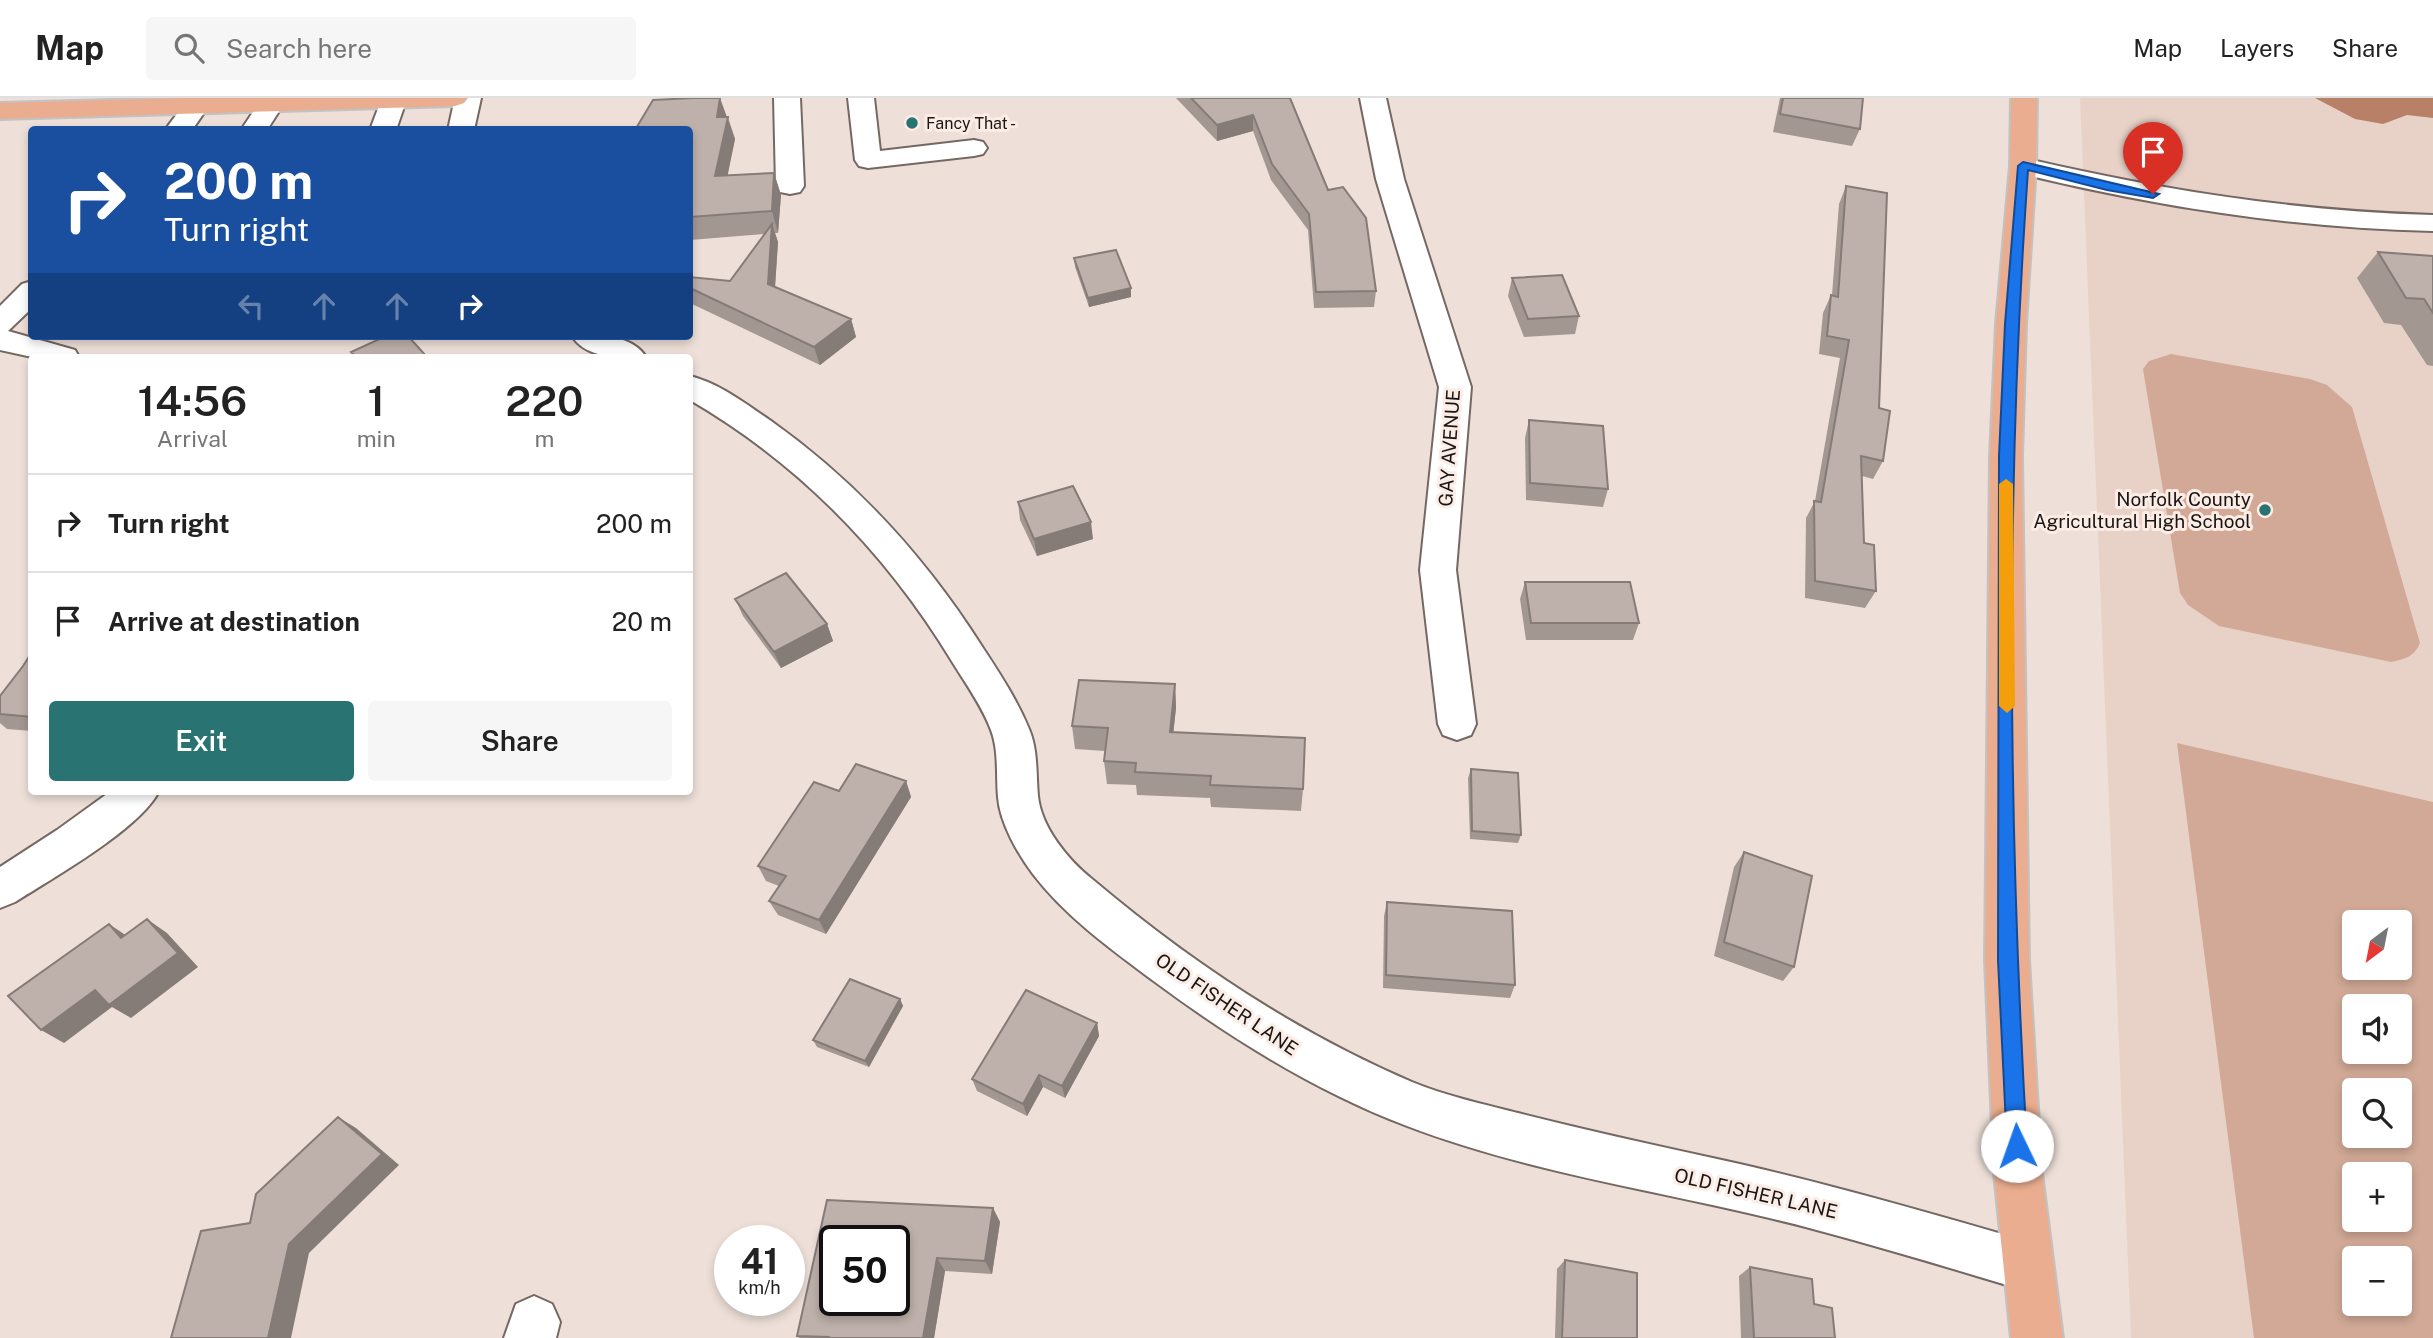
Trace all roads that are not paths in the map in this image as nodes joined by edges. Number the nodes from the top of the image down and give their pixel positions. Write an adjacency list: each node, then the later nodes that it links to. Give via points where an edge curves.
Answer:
1 (455, 98): 7 (main road)
2 (468, 98): 14 (street)
3 (787, 98): 17 (street)
4 (861, 98): 15 (street, via 868,160)
5 (1373, 98): 26 (street, GAY AVENUE, via 1391,179 1455,387 1438,570)
6 (2024, 98): 16 (main road)
7 (393, 101): 8 (main road); 13 (street)
8 (270, 105): 9 (main road); 12 (street)
9 (195, 107): 10 (main road); 11 (street)
10 (0, 111)
11 (181, 126)
12 (257, 126)
13 (384, 126)
14 (462, 126)
15 (974, 148)
16 (2023, 166): 18 (street, via 2246,210 2339,220); 29 (main road, via 2006,456 2007,960)
17 (790, 186)
18 (2433, 223)
19 (28, 294): 20 (street)
20 (0, 324)
21 (0, 340): 23 (street)
22 (595, 340): 24 (street)
23 (55, 354)
24 (625, 354)
25 (693, 388): 29 (street, OLD FISHER LANE, via 752,425 819,478 910,570 1004,715 1015,749 1023,819 1045,858 1071,888 1133,940 1252,1024 1355,1081 1468,1124 1812,1204)
26 (1457, 724)
27 (135, 795): 28 (street)
28 (0, 889)
29 (2027, 1266): 30 (main road)
30 (2037, 1338)

